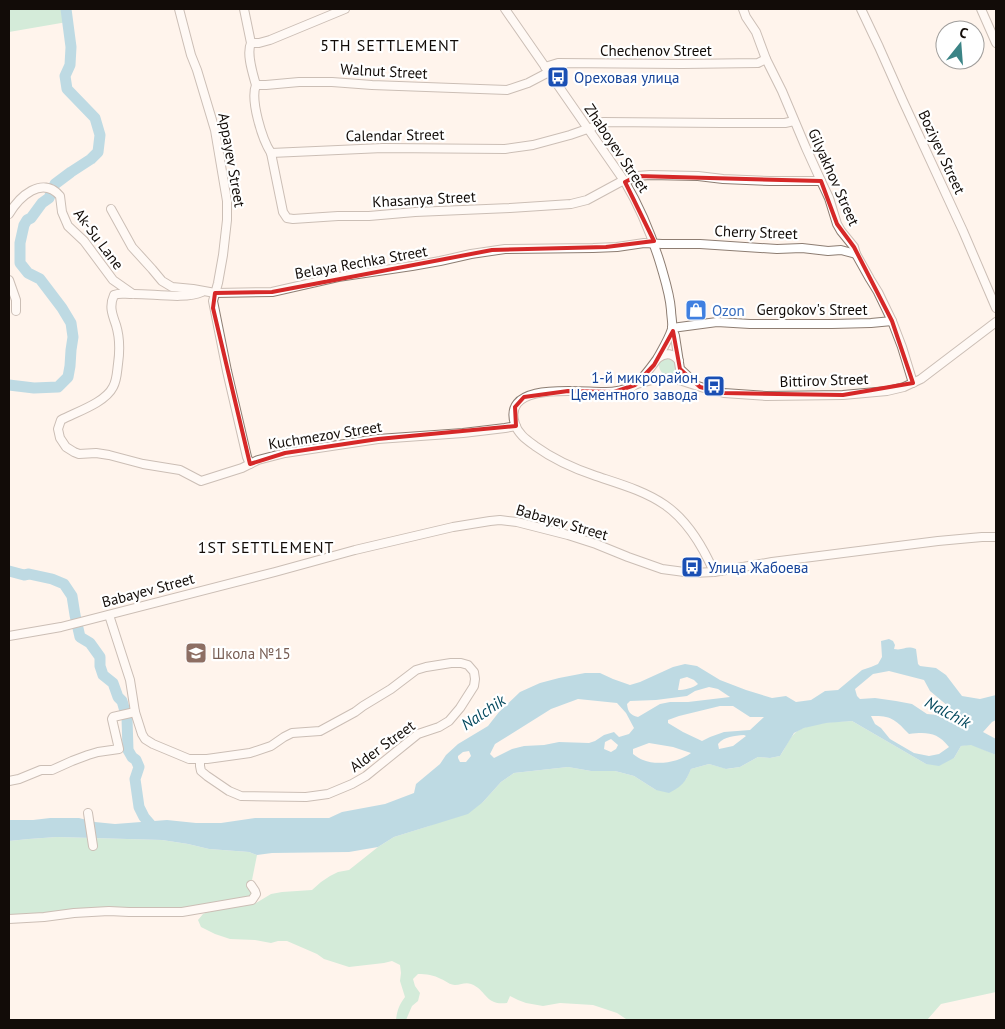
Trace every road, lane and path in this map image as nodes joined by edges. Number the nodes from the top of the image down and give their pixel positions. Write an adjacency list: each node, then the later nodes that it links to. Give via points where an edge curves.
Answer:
1 (179, 9): 25 (street, Appayev Street, via 215,130 227,201 226,233)
2 (244, 9): 9 (street)
3 (345, 9): 9 (street, via 259,44)
4 (505, 9): 11 (street, Zhaboyev Street)
5 (743, 9): 10 (street, Gilyakhov Street)
6 (861, 9): 26 (street, Boziyev Street)
7 (981, 9): 8 (street)
8 (996, 42)
9 (251, 43): 12 (street, via 249,53)
10 (766, 59): 11 (street, Chechenov Street, via 745,64 558,63); 13 (street, Gilyakhov Street)
11 (547, 70): 12 (street, Walnut Street, via 528,83 507,90 332,82); 14 (street, Zhaboyev Street)
12 (256, 85): 15 (street, via 254,93 260,131)
13 (794, 121): 14 (street, Calendar Street, via 722,124 603,122); 17 (street, Gilyakhov Street)
14 (588, 129): 15 (street, Calendar Street, via 533,145 505,148 383,148); 16 (street, Zhaboyev Street)
15 (271, 153): 16 (street, Khasanya Street, via 283,212 287,218 293,219 571,204 587,200)
16 (625, 181): 17 (street, Khasanya Street, via 650,175); 20 (street, Zhaboyev Street)
17 (821, 181): 21 (street, Gilyakhov Street, via 837,224)
18 (111, 209): 23 (street, Belaya Rechka Street, via 132,247 162,281 172,287)
19 (9, 214): 24 (street, Ak-Su Lane, via 32,189 53,190 60,196 68,226 84,241 113,280)
20 (654, 244): 21 (street, Cherry Street, via 802,248); 25 (street, Belaya Rechka Street, via 492,250 320,280 272,292); 30 (street, Zhaboyev Street, via 668,289)
21 (856, 254): 28 (street, Gilyakhov Street)
22 (9, 280): 27 (street)
23 (203, 291): 24 (street, Kuchmezov Street, via 173,296); 25 (street, Belaya Rechka Street)
24 (133, 294): 38 (street, Kuchmezov Street, via 116,294 112,300 111,311 120,348 113,387 91,406 61,420 60,438 70,450 79,454 109,455 180,470 201,481)
25 (215, 294): 38 (street, Appayev Street, via 213,308)
26 (996, 308)
27 (16, 311)
28 (892, 321): 30 (street, Gergokov's Street, via 832,324 717,322); 34 (street, Gilyakhov Street)
29 (996, 322): 34 (street, Bittirov Street)
30 (672, 328): 31 (street, Zhaboyev Street); 32 (street)
31 (655, 362): 32 (street, via 670,354); 33 (street, via 657,375); 35 (street, Zhaboyev Street)
32 (680, 365): 33 (street, via 676,376); 36 (street, via 687,377)
33 (670, 378): 35 (street, Bittirov Street); 36 (street, Bittirov Street)
34 (913, 383): 36 (street, Bittirov Street, via 888,391 820,396 755,396)
35 (635, 385): 37 (street, via 614,392 555,391 524,397 515,407)
36 (700, 387)
37 (516, 426): 38 (street, Kuchmezov Street, via 378,439 285,454); 40 (street, via 532,444 562,462 634,489 666,506 700,544)
38 (250, 464)
39 (996, 537): 40 (street, Babayev Street, via 929,542)
40 (714, 572): 41 (street, Babayev Street, via 662,569 568,535 500,520 453,526)
41 (108, 615): 42 (street, Babayev Street); 43 (street, Alder Street, via 130,680)
42 (9, 636)
43 (133, 712): 44 (street, Alder Street, via 146,739 181,756); 45 (street, via 112,719 119,749 80,757 52,770 40,770)
44 (200, 760): 44 (street, Alder Street, via 250,753 292,733 320,731 391,689 416,670 461,663 474,672 474,686 449,721 418,734 366,776 328,794 241,796 229,792 201,771)
45 (9, 781)
46 (88, 814): 47 (street)
47 (93, 844)
48 (251, 885): 49 (street, via 256,894 250,901 191,912 109,910)
49 (9, 919)

